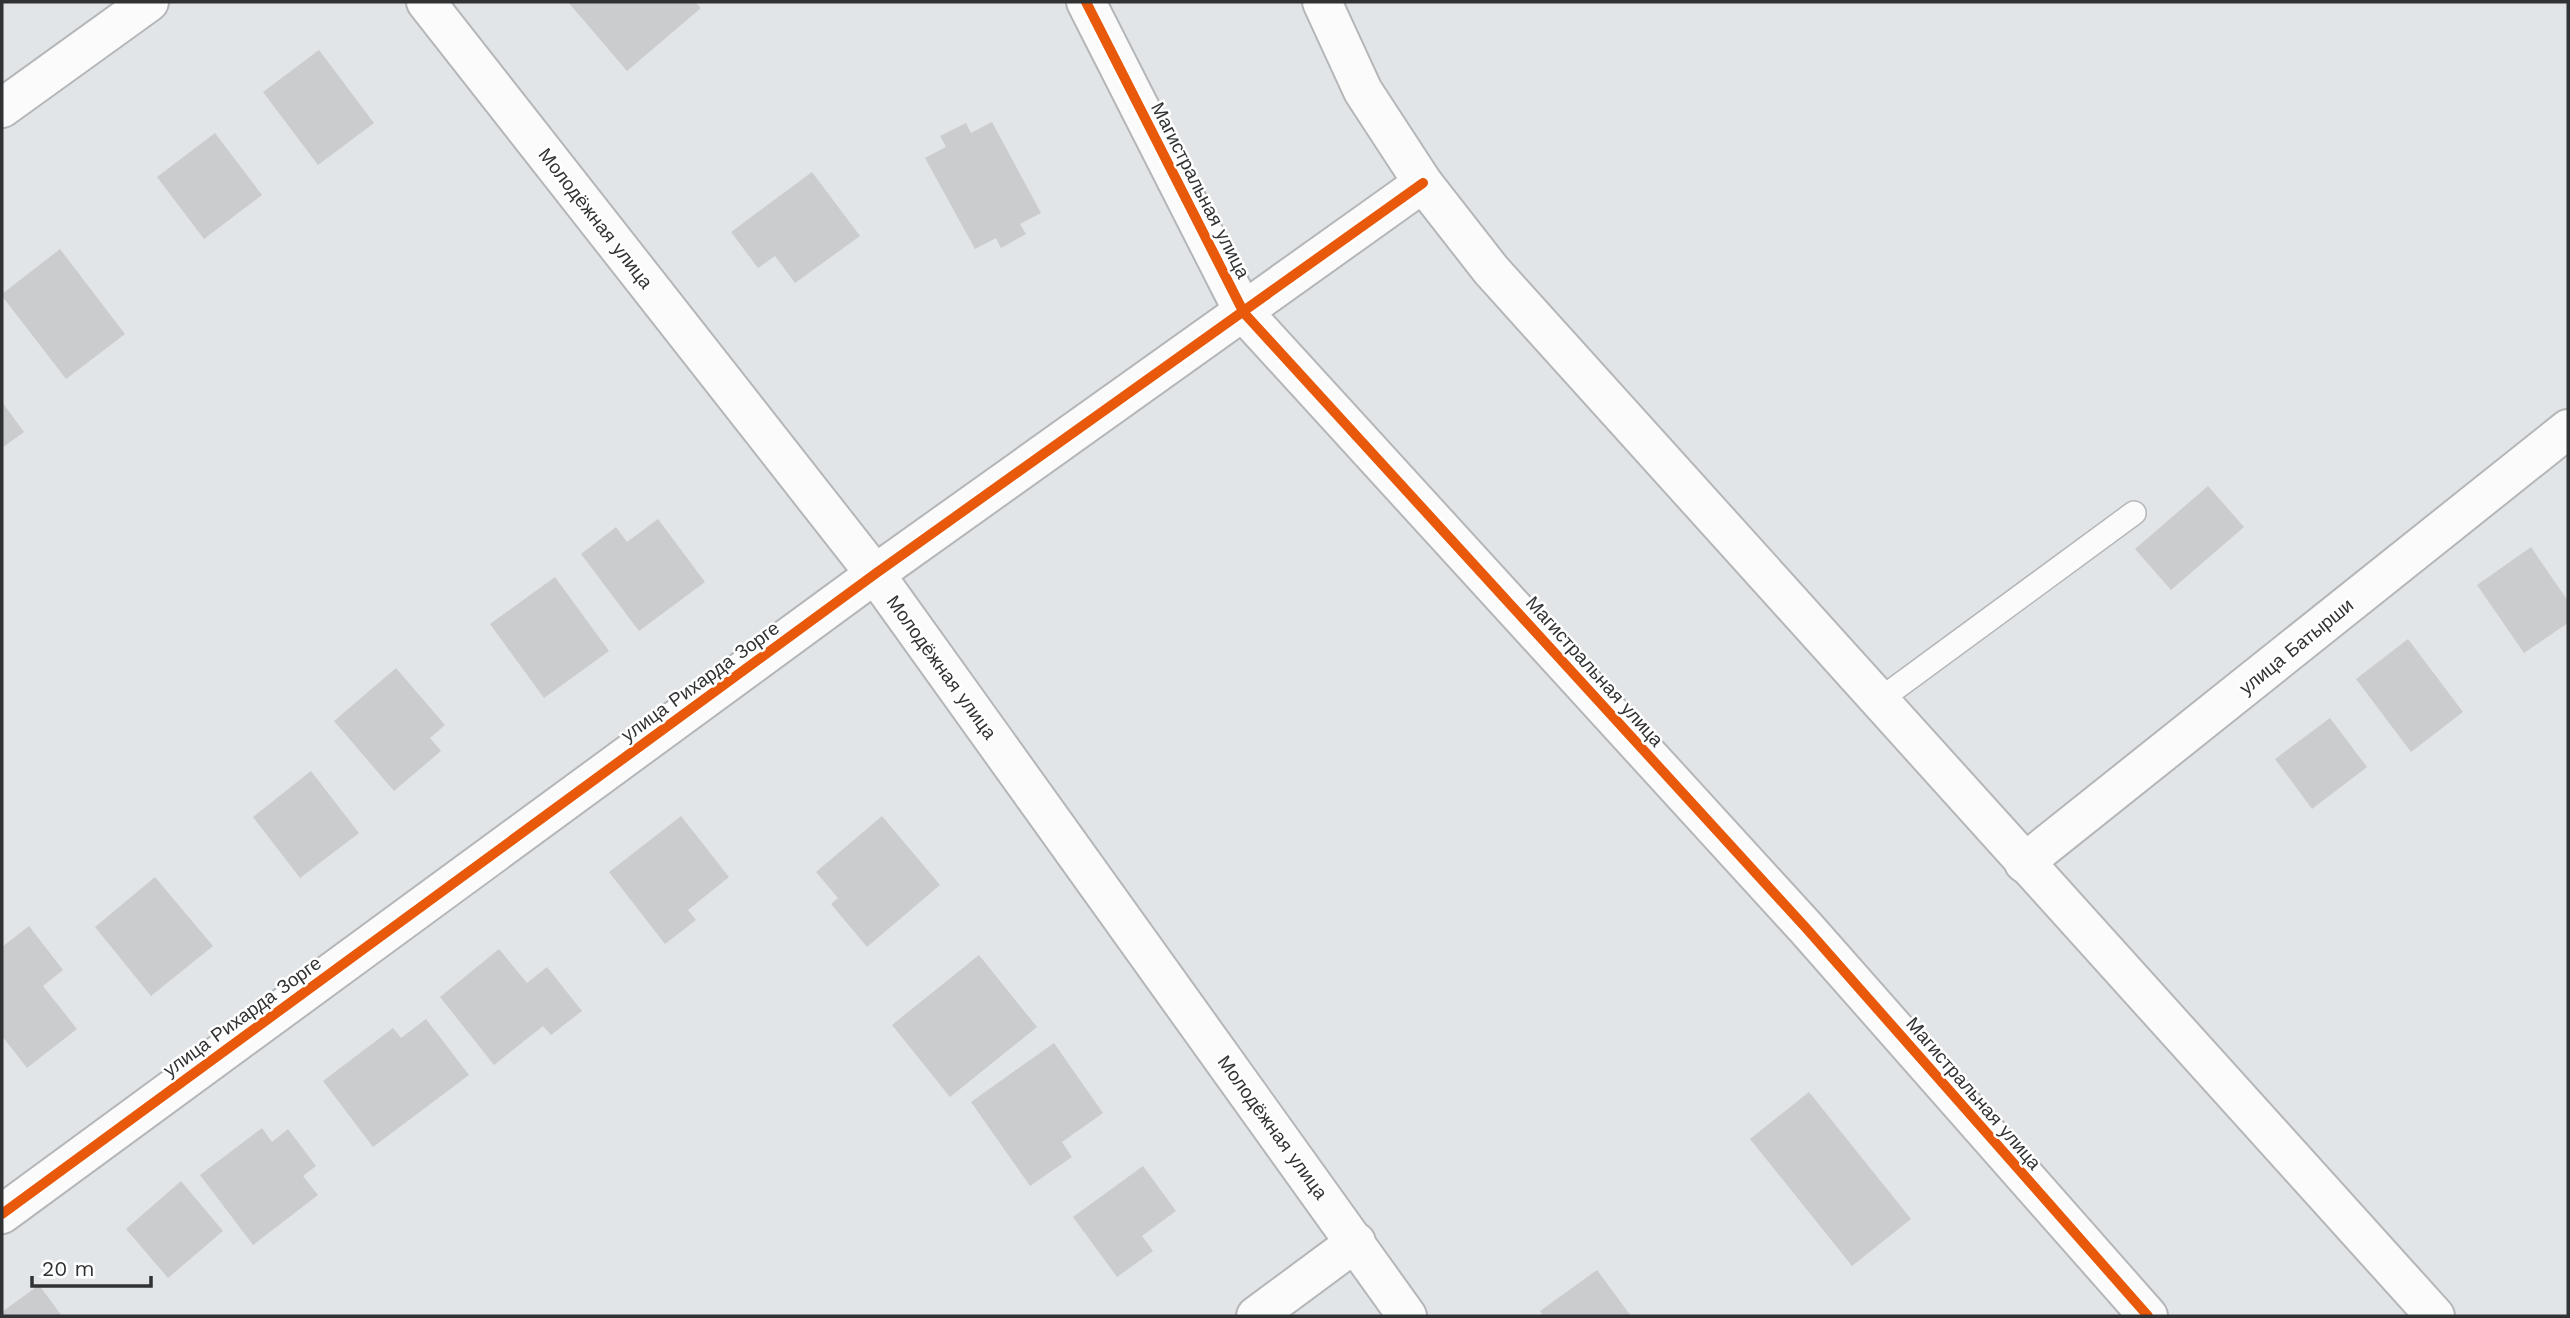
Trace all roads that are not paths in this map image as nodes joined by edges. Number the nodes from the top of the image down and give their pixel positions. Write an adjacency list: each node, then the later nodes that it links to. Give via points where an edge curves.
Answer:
1 (149, 2): 5 (street)
2 (426, 2): 10 (street, Молодёжная улица)
3 (1086, 2): 7 (street, Магистральная улица)
4 (1322, 2): 6 (street, via 1363,91)
5 (2, 108)
6 (1423, 183): 7 (street, улица Рихарда Зорге); 11 (street, via 1491,270)
7 (1244, 313): 10 (street, улица Рихарда Зорге); 17 (street, Магистральная улица, via 1806,928)
8 (2568, 429): 12 (street, улица Батырши)
9 (2134, 513): 11 (lane)
10 (875, 574): 13 (street, улица Рихарда Зорге); 14 (street, Молодёжная улица)
11 (1878, 701): 12 (street)
12 (2024, 863): 18 (street)
13 (2, 1214)
14 (1356, 1242): 15 (street); 16 (street, Молодёжная улица)
15 (1256, 1316)
16 (1407, 1316)
17 (2148, 1316)
18 (2435, 1316)

